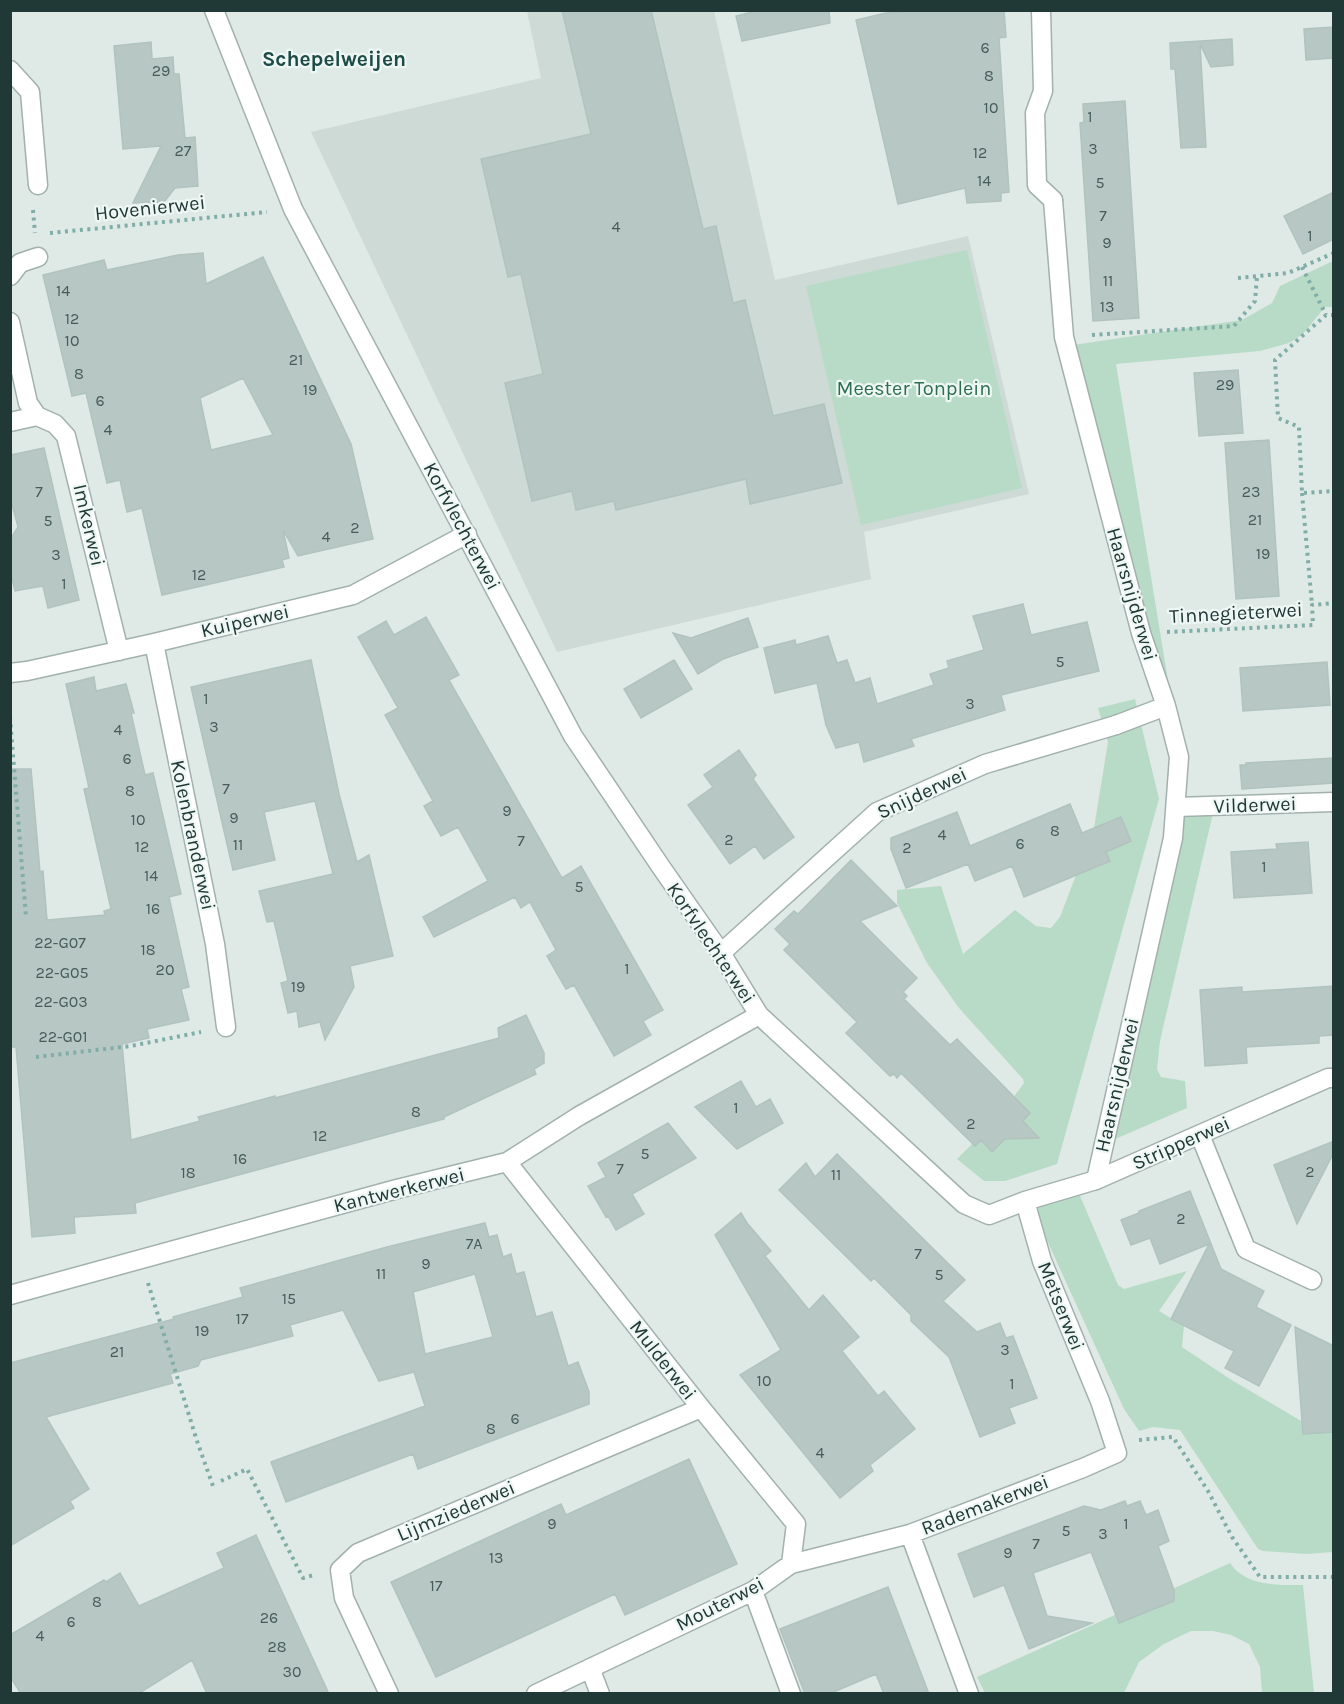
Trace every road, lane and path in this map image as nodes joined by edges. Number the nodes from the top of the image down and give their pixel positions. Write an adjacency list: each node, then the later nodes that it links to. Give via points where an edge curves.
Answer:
1 (214, 10): 5 (street, Korfvlechterwei)
2 (1041, 10): 18 (street, Haarsnijderwei, via 1042,91 1035,112 1037,185 1053,200)
3 (10, 69): 4 (street, via 30,92)
4 (38, 185)
5 (293, 209): 6 (path, Hovenierwei); 23 (street, Korfvlechterwei)
6 (47, 234)
7 (35, 235): 8 (path)
8 (27, 236)
9 (1334, 253): 11 (path)
10 (38, 257): 12 (street, via 20,263)
11 (1302, 267): 13 (path, via 1288,273); 15 (path)
12 (10, 276)
13 (1257, 276): 14 (path); 18 (path, via 1255,301 1234,326)
14 (1238, 278)
15 (1326, 315): 16 (path); 22 (path, Tinnegieterwei, via 1275,360 1278,418 1299,427)
16 (1334, 315)
17 (10, 322): 19 (street, via 28,403)
18 (1064, 337): 26 (street, Haarsnijderwei)
19 (37, 416): 20 (street); 28 (street, Imkerwei, via 55,424 66,436)
20 (10, 422)
21 (1334, 491): 22 (path)
22 (1302, 493): 25 (path, Tinnegieterwei)
23 (467, 534): 27 (street, Kuiperwei, via 353,595); 35 (street, Korfvlechterwei, via 573,736)
24 (1334, 603): 25 (path, Tinnegieterwei)
25 (1312, 605): 26 (path, Tinnegieterwei, via 1313,625)
26 (1141, 633): 30 (street, Haarsnijderwei)
27 (154, 643): 28 (street, Kuiperwei); 37 (street, Kolenbranderwei, via 215,944)
28 (119, 651): 29 (street, Kuiperwei)
29 (10, 673)
30 (1166, 706): 33 (street, Haarsnijderwei, via 1179,757); 35 (street, Snijderwei, via 986,764 876,812)
31 (10, 717): 34 (path)
32 (1334, 802): 33 (street, Vilderwei)
33 (1176, 807): 42 (street, Haarsnijderwei, via 1173,838)
34 (26, 917)
35 (721, 953): 36 (street, Korfvlechterwei)
36 (759, 1016): 41 (street, Kantwerkerwei, via 579,1116); 43 (street, via 964,1204 988,1215)
37 (226, 1027): 38 (path, via 130,1046)
38 (36, 1057)
39 (1334, 1078): 40 (street, Stripperwei)
40 (1200, 1135): 42 (street, Stripperwei); 45 (street, via 1246,1249)
41 (507, 1162): 44 (street, Kantwerkerwei); 47 (street, Mulderwei)
42 (1096, 1180): 43 (street, Stripperwei)
43 (1025, 1201): 48 (street, Metserwei, via 1042,1261 1100,1401)
44 (141, 1259): 46 (street, Kantwerkerwei); 50 (path)
45 (1312, 1280)
46 (10, 1295)
47 (701, 1408): 52 (street, Mulderwei, via 796,1524); 53 (street, Lijmziederwei, via 358,1553)
48 (1117, 1453): 51 (street, Rademakerwei); 54 (path, via 1132,1441 1173,1437 1260,1577)
49 (221, 1481): 53 (path, via 247,1469 303,1578)
50 (213, 1486)
51 (910, 1534): 52 (street, Mouterwei); 61 (street, Rademakerwei)
52 (791, 1564): 55 (street, Mouterwei)
53 (340, 1570): 57 (street, via 344,1598)
54 (1334, 1577)
55 (753, 1591): 56 (street, Mouterwei); 60 (street)
56 (590, 1668): 58 (street, Mouterwei); 59 (street)
57 (389, 1694)
58 (536, 1694)
59 (600, 1694)
60 (791, 1694)
61 (969, 1694)

